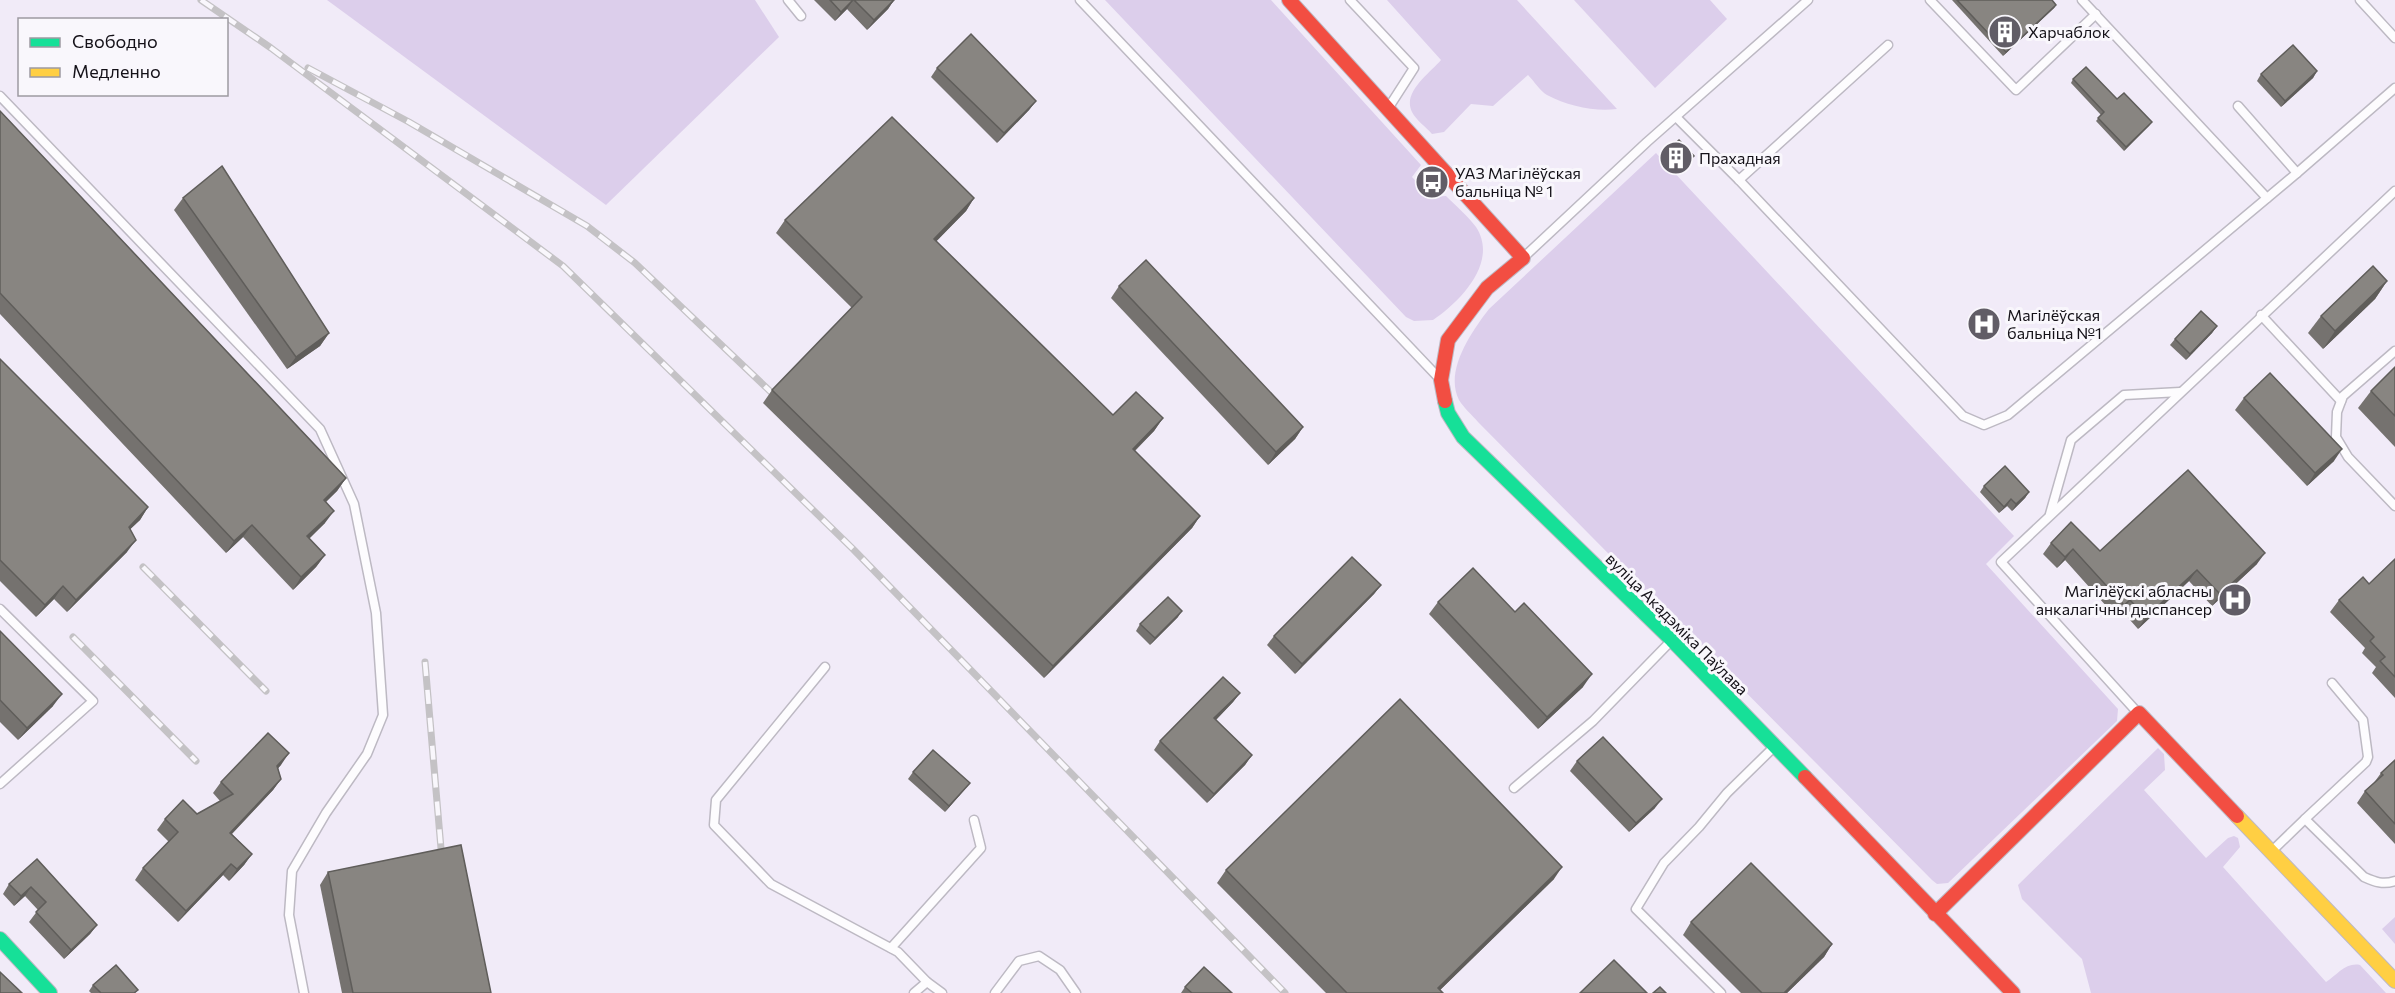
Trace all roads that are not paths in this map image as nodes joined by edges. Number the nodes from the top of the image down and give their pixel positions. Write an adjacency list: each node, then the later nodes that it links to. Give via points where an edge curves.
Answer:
1 (788, 0): 10 (lane)
2 (1080, 0): 25 (lane)
3 (1290, 0): 16 (main road)
4 (1350, 0): 16 (lane, via 1414,68)
5 (1808, 0): 17 (lane)
6 (1930, 0): 9 (lane, via 2016,90)
7 (2082, 0): 9 (lane)
8 (2360, 0): 11 (lane)
9 (2096, 14): 21 (lane)
10 (801, 16)
11 (2395, 38)
12 (1888, 45): 19 (lane)
13 (2395, 88): 18 (lane)
14 (0, 96): 48 (lane, via 320,429 354,504 376,614 383,715 367,754 292,872 289,915)
15 (2238, 106): 18 (lane)
16 (1387, 110): 22 (main road)
17 (1676, 117): 19 (lane); 22 (lane)
18 (2297, 173): 21 (lane)
19 (1739, 180): 21 (lane, via 1963,416 1984,425 2008,415)
20 (2395, 190): 23 (lane)
21 (2267, 198)
22 (1523, 258): 25 (main road, вуліца Акадэміка Паўлава, via 1486,288 1448,340)
23 (2261, 315): 26 (lane); 27 (lane)
24 (2395, 351): 27 (lane)
25 (1441, 380): 31 (main road, вуліца Акадэміка Паўлава, via 1448,413 1463,437)
26 (2180, 392): 29 (lane); 29 (lane, via 2124,395 2071,440)
27 (2341, 401): 28 (lane, via 2336,437 2348,457)
28 (2395, 506)
29 (2050, 514): 34 (lane, via 2001,562)
30 (0, 609): 36 (lane, via 93,701)
31 (1672, 640): 35 (main road, вуліца Акадэміка Паўлава); 37 (lane, via 1593,721)
32 (825, 667): 44 (lane, via 717,800 714,825 771,884)
33 (2332, 683): 38 (lane, via 2363,720 2368,757)
34 (2139, 713): 40 (main road); 42 (main road)
35 (1775, 747): 42 (main road, вуліца Акадэміка Паўлава); 53 (lane, via 1664,863 1636,909)
36 (0, 784)
37 (1514, 788)
38 (2305, 819): 40 (lane); 41 (lane, via 2364,877 2387,884)
39 (974, 820): 44 (lane, via 981,848)
40 (2271, 852): 45 (main road)
41 (2395, 881)
42 (1935, 914): 54 (main road, вуліца Акадэміка Паўлава)
43 (0, 939): 47 (main road)
44 (891, 948): 46 (lane)
45 (2395, 981)
46 (927, 982): 49 (lane); 50 (lane)
47 (50, 993)
48 (304, 993)
49 (914, 993)
50 (942, 993)
51 (995, 993): 52 (lane, via 1019,961 1039,956 1060,970)
52 (1076, 993)
53 (1721, 993)
54 (2013, 993)

